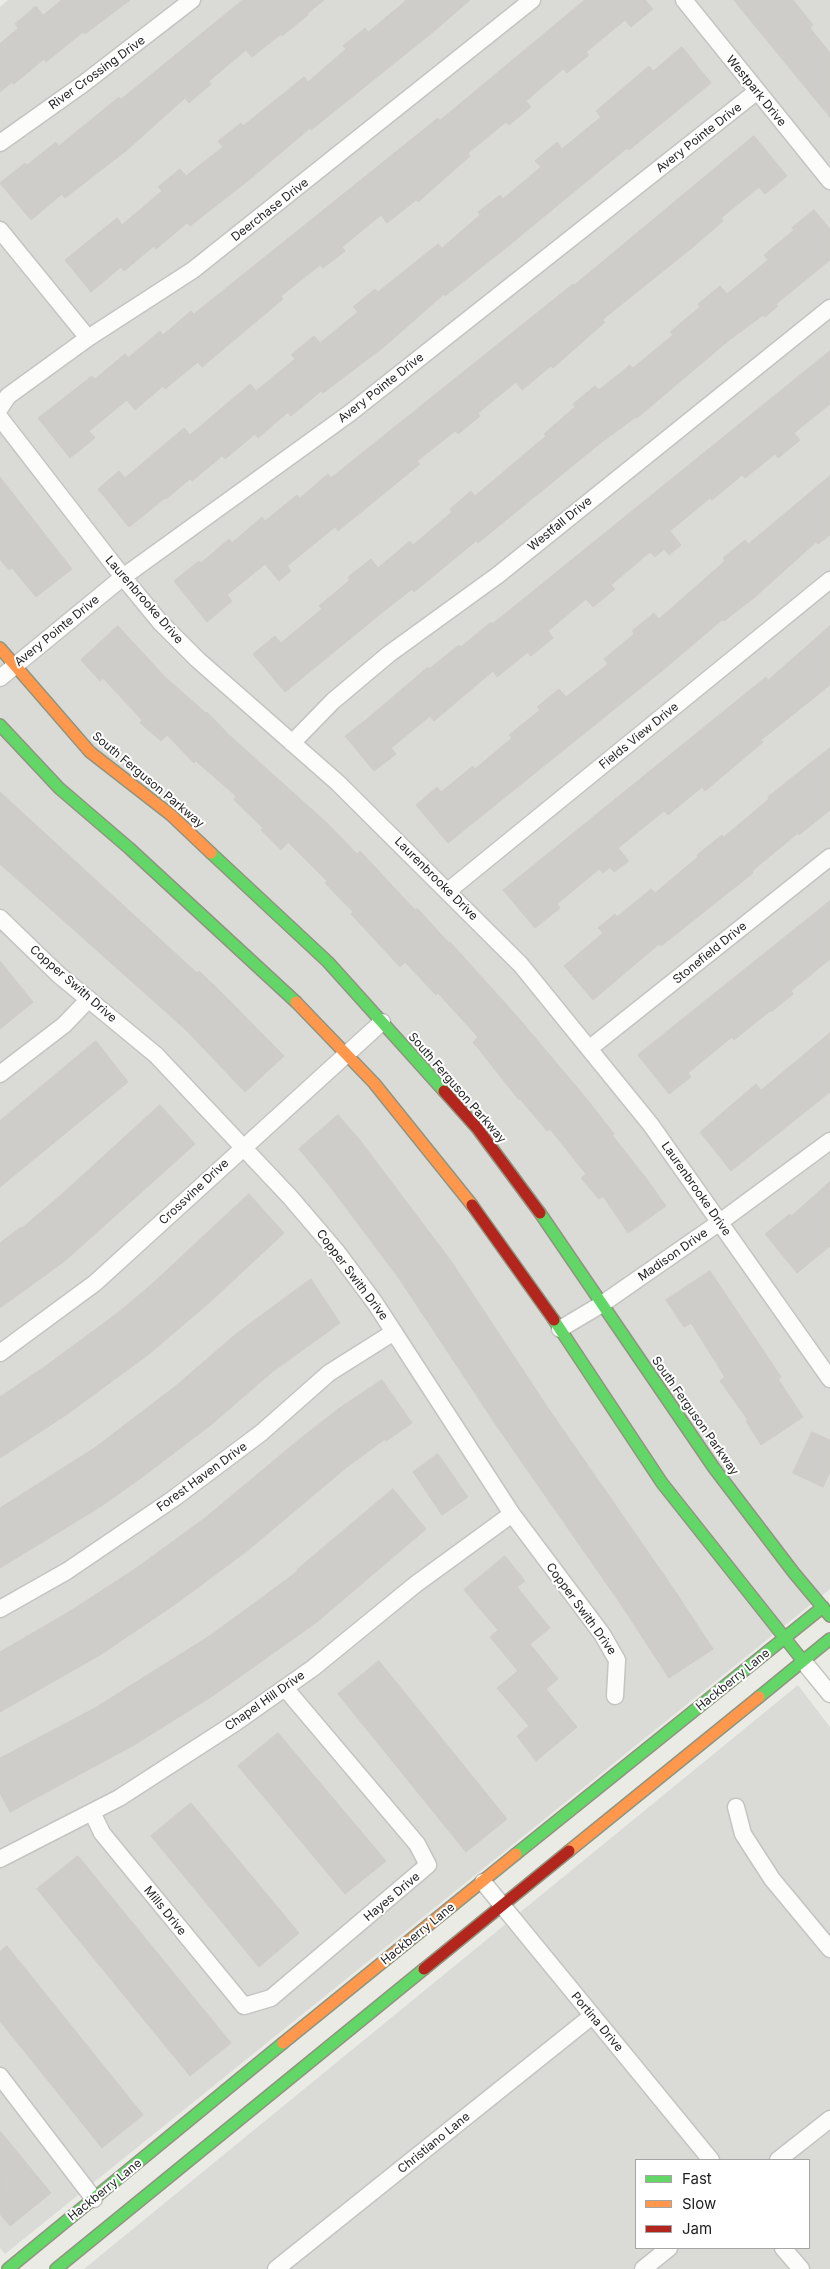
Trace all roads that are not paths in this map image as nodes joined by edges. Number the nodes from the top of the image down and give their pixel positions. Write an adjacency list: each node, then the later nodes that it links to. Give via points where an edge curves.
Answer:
1 (192, 0): 5 (street, River Crossing Drive)
2 (532, 0): 9 (street, Deerchase Drive, via 193,270)
3 (684, 0): 4 (street, Westpark Drive)
4 (756, 92): 6 (street, Westpark Drive); 12 (street, Avery Pointe Drive, via 350,413)
5 (0, 143)
6 (830, 181)
7 (0, 230): 9 (street)
8 (830, 308): 18 (street, Westfall Drive, via 498,575 389,654 333,701)
9 (88, 338): 10 (street, Deerchase Drive, via 8,396)
10 (0, 408)
11 (0, 418): 12 (street, Laurenbrooke Drive)
12 (123, 577): 15 (street, Avery Pointe Drive); 18 (street, Laurenbrooke Drive, via 160,622 198,660)
13 (830, 580): 20 (street, Fields View Drive)
14 (0, 648): 15 (street, South Ferguson Parkway)
15 (15, 666): 16 (street, Avery Pointe Drive); 23 (street, South Ferguson Parkway, via 90,752 171,815 328,962)
16 (0, 678)
17 (0, 725): 25 (street, via 59,788 218,928 303,1008)
18 (292, 743): 20 (street, Laurenbrooke Drive)
19 (830, 857): 24 (street, Stonefield Drive)
20 (448, 890): 24 (street, Laurenbrooke Drive, via 522,965)
21 (0, 918): 22 (street, Copper Swith Drive)
22 (89, 999): 26 (street, via 64,1025); 28 (street, Copper Swith Drive, via 156,1055)
23 (382, 1022): 25 (street, Crossvine Drive); 30 (street, South Ferguson Parkway, via 477,1128)
24 (590, 1048): 29 (street, Laurenbrooke Drive, via 651,1125)
25 (346, 1054): 28 (street, Crossvine Drive); 31 (street, via 374,1083 472,1205)
26 (0, 1074)
27 (830, 1141): 29 (street, Madison Drive)
28 (242, 1148): 32 (street, Copper Swith Drive, via 338,1252); 33 (street, Crossvine Drive, via 96,1284)
29 (720, 1222): 30 (street, Madison Drive); 34 (street, Laurenbrooke Drive)
30 (602, 1304): 31 (street, Madison Drive); 36 (street, South Ferguson Parkway, via 714,1468 794,1573)
31 (560, 1329): 38 (street, via 662,1483)
32 (394, 1332): 35 (street, Copper Swith Drive); 37 (street, Forest Haven Drive, via 329,1373 261,1433 173,1500 67,1571)
33 (0, 1353)
34 (830, 1378)
35 (512, 1514): 41 (street, Chapel Hill Drive, via 416,1584); 43 (street, Copper Swith Drive, via 602,1634 617,1660)
36 (828, 1608): 38 (street, Hackberry Lane)
37 (0, 1609)
38 (785, 1637): 40 (street); 47 (street, Hackberry Lane)
39 (830, 1639): 40 (street)
40 (803, 1661): 42 (street); 48 (street)
41 (285, 1688): 45 (street, Chapel Hill Drive, via 119,1798); 50 (street, Hayes Drive, via 417,1844 428,1865 271,1998)
42 (830, 1694)
43 (615, 1696)
44 (736, 1807): 49 (street, via 743,1834 772,1879)
45 (92, 1812): 46 (street, Chapel Hill Drive); 50 (street, Mills Drive, via 102,1833)
46 (0, 1859)
47 (483, 1882): 48 (street, Portina Drive); 56 (street, Hackberry Lane)
48 (502, 1907): 51 (street, Portina Drive); 60 (street)
49 (830, 1949)
50 (244, 2006)
51 (592, 2016): 54 (street, Portina Drive); 61 (street, Christiano Lane)
52 (0, 2076): 56 (street)
53 (830, 2119): 55 (street)
54 (711, 2159)
55 (779, 2159)
56 (94, 2199): 59 (street, Hackberry Lane)
57 (669, 2249): 62 (street)
58 (784, 2249): 63 (street)
59 (8, 2269)
60 (56, 2269)
61 (276, 2269)
62 (643, 2269)
63 (801, 2269)

